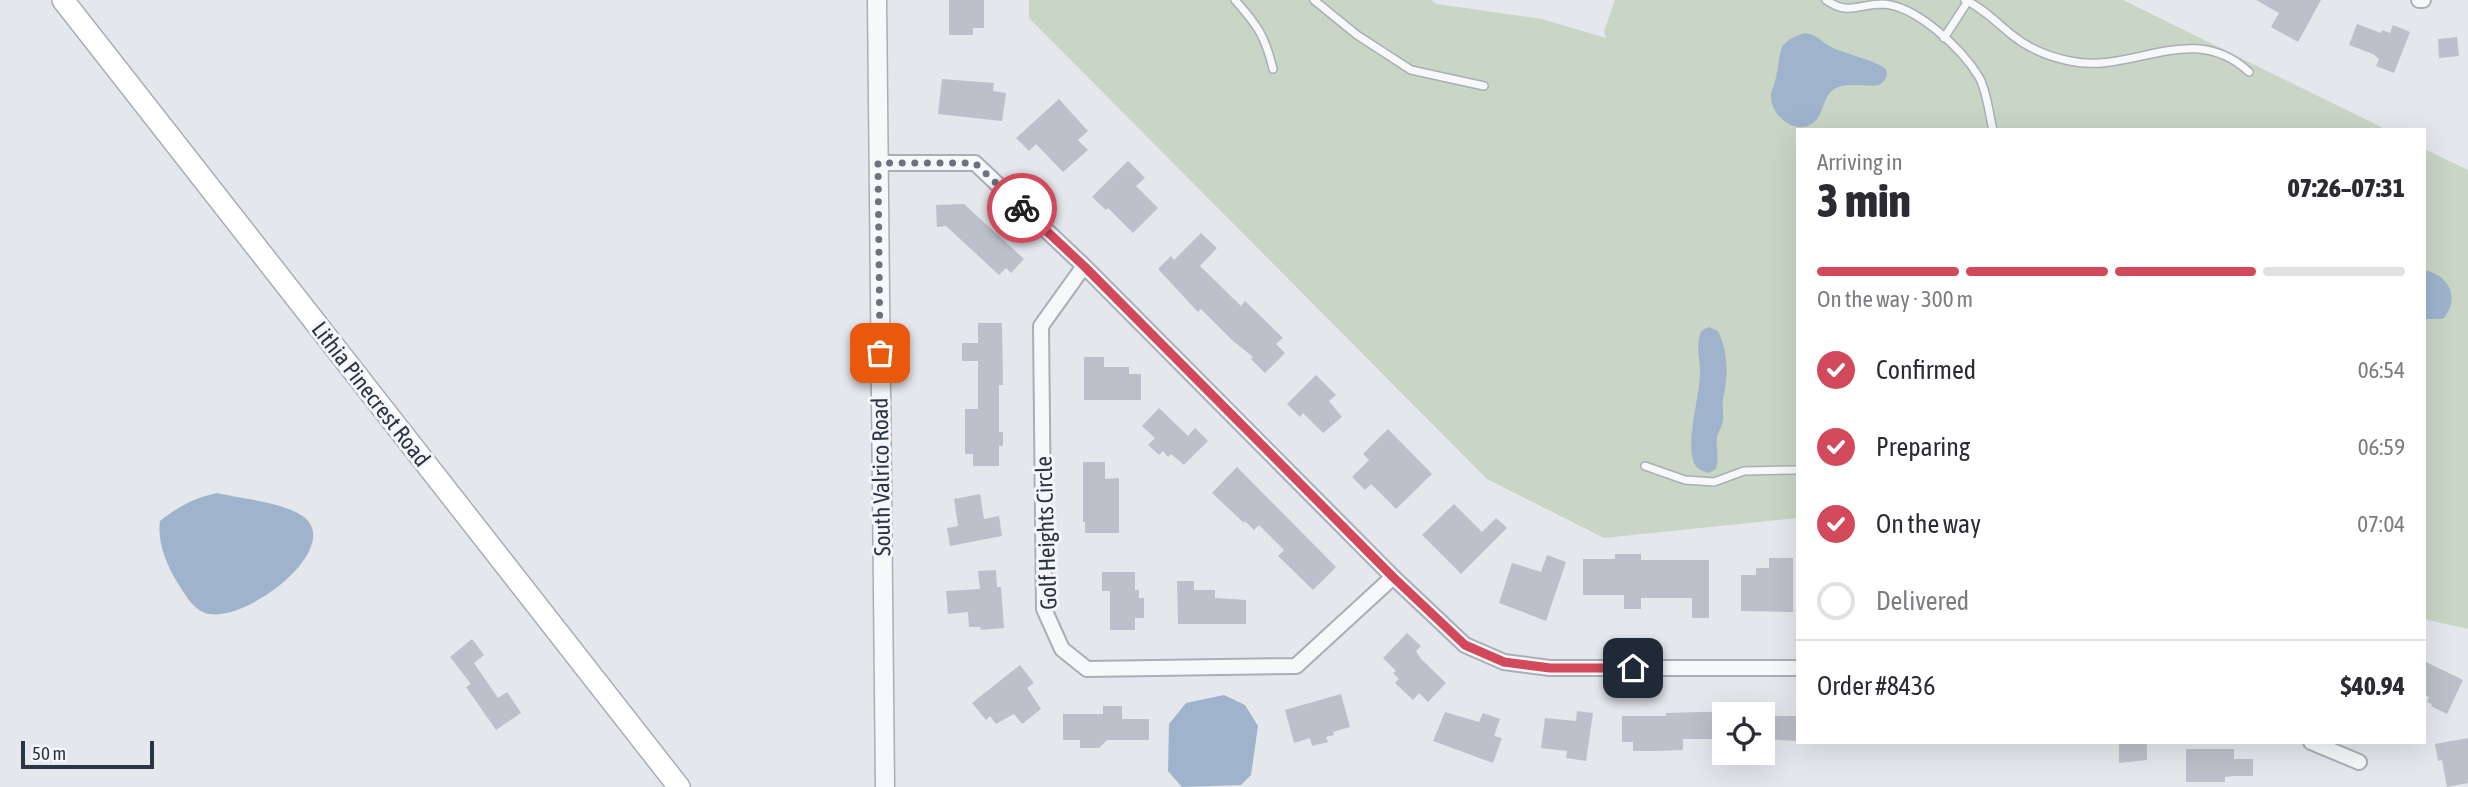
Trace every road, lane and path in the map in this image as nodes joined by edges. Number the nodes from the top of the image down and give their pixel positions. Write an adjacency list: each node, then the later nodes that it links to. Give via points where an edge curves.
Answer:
1 (64, 0): 20 (main road, Lithia Pinecrest Road)
2 (877, 0): 12 (street, South Valrico Road)
3 (1235, 0): 8 (lane, via 1266,42)
4 (1314, 0): 10 (lane, via 1411,70)
5 (1826, 0): 7 (lane, via 1837,9 1897,6)
6 (1967, 1): 7 (lane); 9 (lane, via 2014,37 2072,62 2103,62 2183,49 2216,50)
7 (1944, 38): 11 (lane, via 1980,78)
8 (1273, 69)
9 (2249, 72)
10 (1484, 86)
11 (1992, 128)
12 (878, 163): 13 (street, via 975,163); 21 (street, South Valrico Road)
13 (1084, 266): 16 (street); 16 (street, Golf Heights Circle, via 1041,326 1044,609 1062,649 1087,669 1296,666)
14 (1645, 466): 15 (lane, via 1685,480 1714,482 1744,471)
15 (1796, 470)
16 (1393, 577): 17 (street, via 1465,645 1504,662 1550,668)
17 (1796, 668)
18 (2316, 744): 19 (street)
19 (2359, 762)
20 (678, 787)
21 (885, 787)

